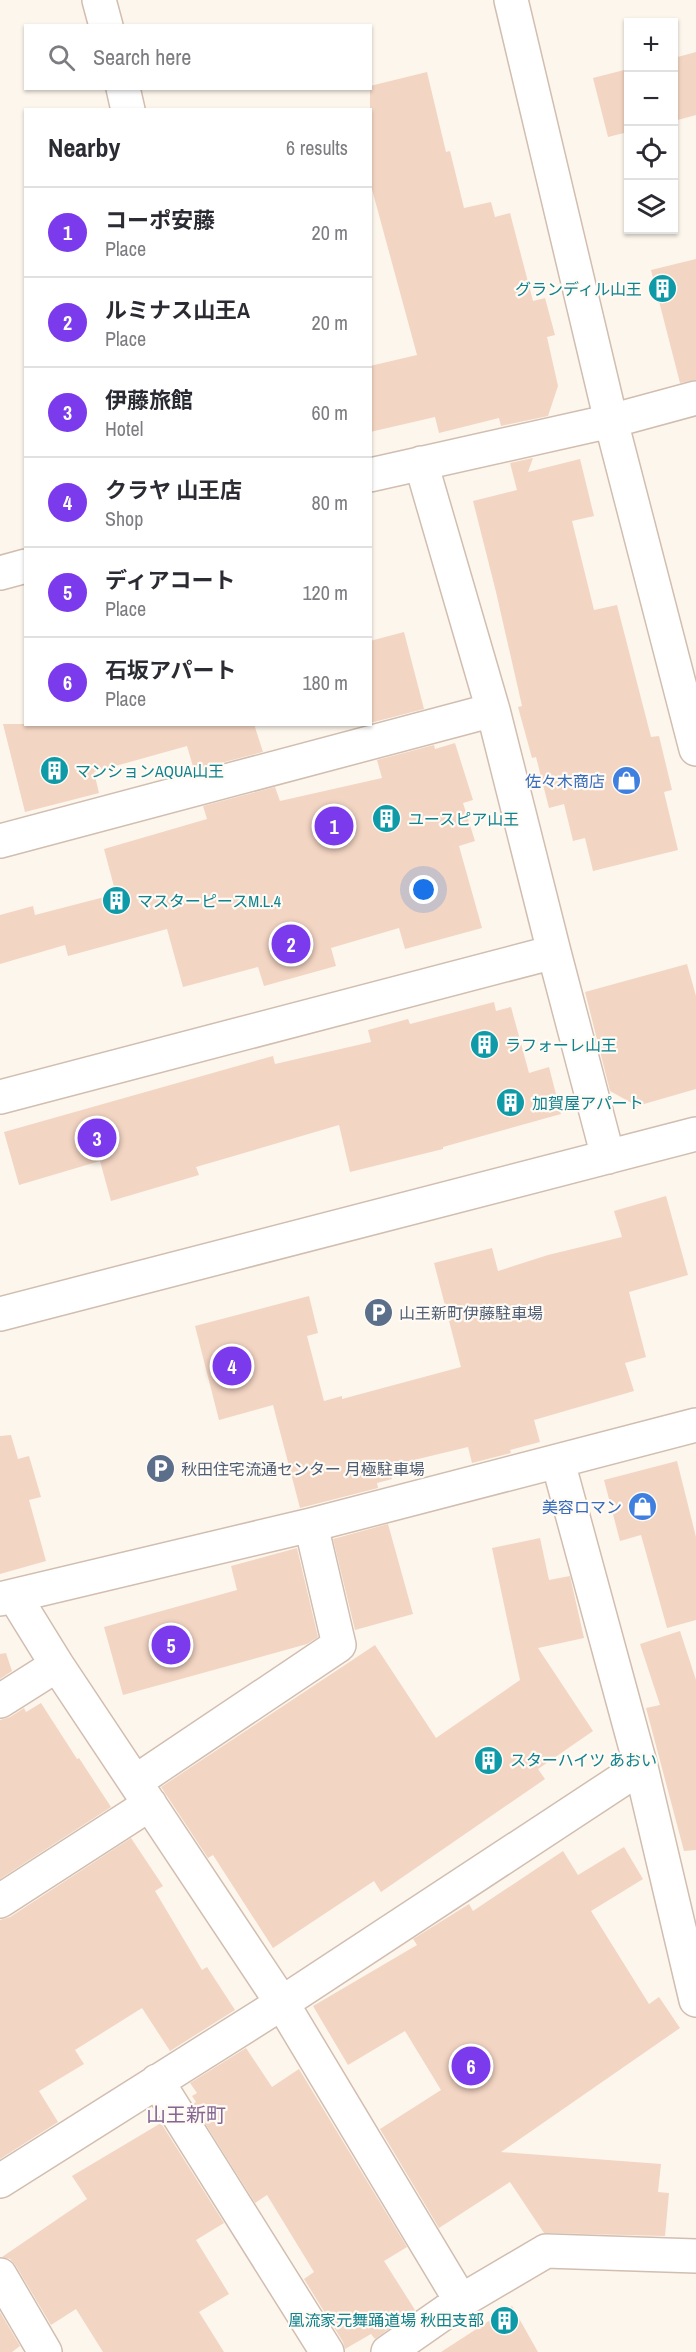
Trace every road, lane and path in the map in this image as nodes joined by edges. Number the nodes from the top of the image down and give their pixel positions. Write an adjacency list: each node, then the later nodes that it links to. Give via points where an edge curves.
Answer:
1 (99, 0): 3 (street)
2 (511, 0): 7 (street)
3 (105, 24)
4 (123, 90): 5 (street)
5 (128, 108)
6 (696, 398): 7 (street)
7 (611, 421): 8 (street); 13 (street)
8 (421, 463): 9 (street); 12 (street)
9 (372, 475)
10 (24, 567): 11 (street)
11 (0, 573)
12 (493, 710): 14 (street); 15 (street)
13 (696, 749)
14 (0, 841)
15 (554, 952): 16 (street); 18 (street)
16 (0, 1097)
17 (696, 1134): 18 (street)
18 (608, 1157): 19 (street)
19 (0, 1314)
20 (696, 1425): 21 (street)
21 (558, 1462): 22 (street); 26 (street)
22 (311, 1525): 23 (street); 27 (street, via 339,1645)
23 (8, 1598): 24 (street)
24 (57, 1665): 25 (street); 27 (street)
25 (0, 1701)
26 (641, 1767): 29 (street); 30 (street)
27 (142, 1793): 28 (street); 30 (street)
28 (0, 1901)
29 (696, 2000)
30 (282, 2003): 31 (street); 35 (street)
31 (157, 2081): 32 (street); 37 (street)
32 (0, 2181)
33 (696, 2256): 35 (street, via 546,2251)
34 (0, 2275): 36 (street)
35 (461, 2301): 38 (street)
36 (45, 2352)
37 (327, 2352)
38 (388, 2352)

